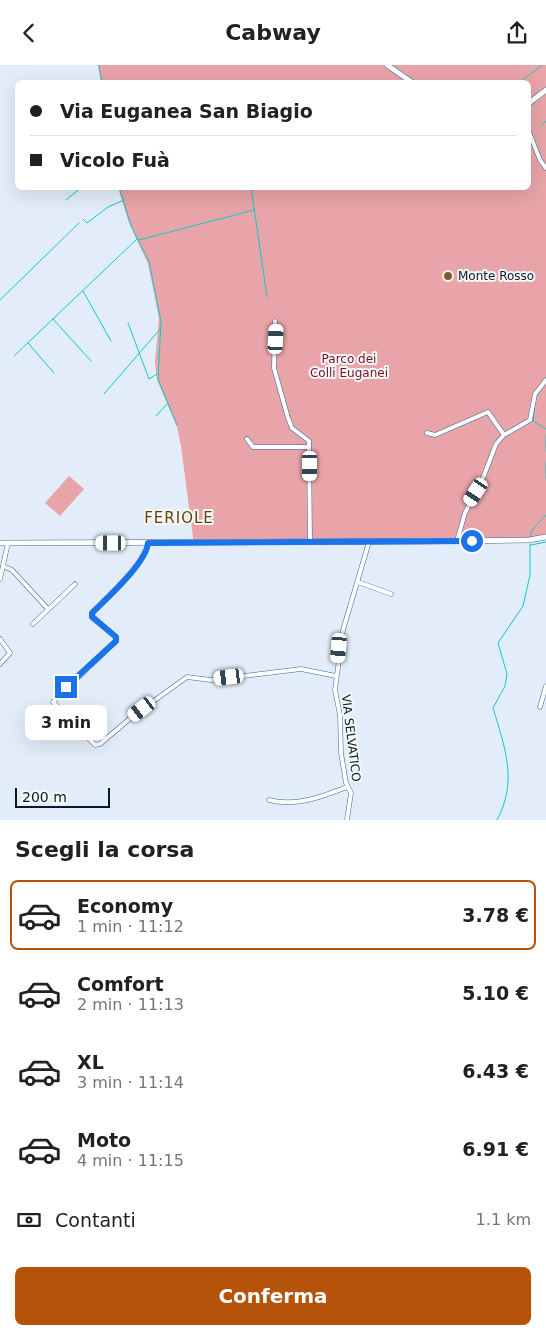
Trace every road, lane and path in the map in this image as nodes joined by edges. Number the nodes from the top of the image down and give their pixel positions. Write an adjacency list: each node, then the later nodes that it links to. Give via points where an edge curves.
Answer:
1 (387, 65): 2 (main road)
2 (410, 80)
3 (546, 90): 4 (main road)
4 (531, 101)
5 (531, 137): 6 (street)
6 (546, 168)
7 (275, 321): 12 (street, via 274,368 288,418 292,427 309,441)
8 (546, 380): 10 (street, via 535,394 530,420)
9 (428, 433): 10 (street, via 435,435 488,412)
10 (504, 435): 14 (street, via 496,444 465,513)
11 (247, 439): 12 (street, via 253,447)
12 (309, 447): 15 (street)
13 (546, 537): 14 (main road)
14 (457, 541): 16 (main road)
15 (310, 542): 16 (main road); 19 (main road)
16 (368, 542): 22 (street, VIA SELVATICO)
17 (0, 543): 18 (main road)
18 (8, 543): 19 (main road); 20 (street)
19 (148, 543): 29 (street, via 146,552 132,571 92,613 92,617 116,637 116,641 56,697 54,704 92,743 98,745 187,677 211,680 301,669)
20 (3, 565): 21 (street); 25 (street, via 12,570)
21 (0, 579)
22 (358, 582): 24 (street); 29 (street, VIA SELVATICO, via 343,630)
23 (75, 584): 25 (street)
24 (391, 595)
25 (48, 609): 26 (street)
26 (33, 624)
27 (0, 639): 28 (street, via 10,653)
28 (0, 664)
29 (336, 676): 32 (street, VIA SELVATICO, via 340,746)
30 (546, 686): 31 (street)
31 (540, 707)
32 (347, 787): 33 (street, via 296,803); 34 (street, VIA SELVATICO, via 351,793)
33 (268, 800)
34 (347, 820)

